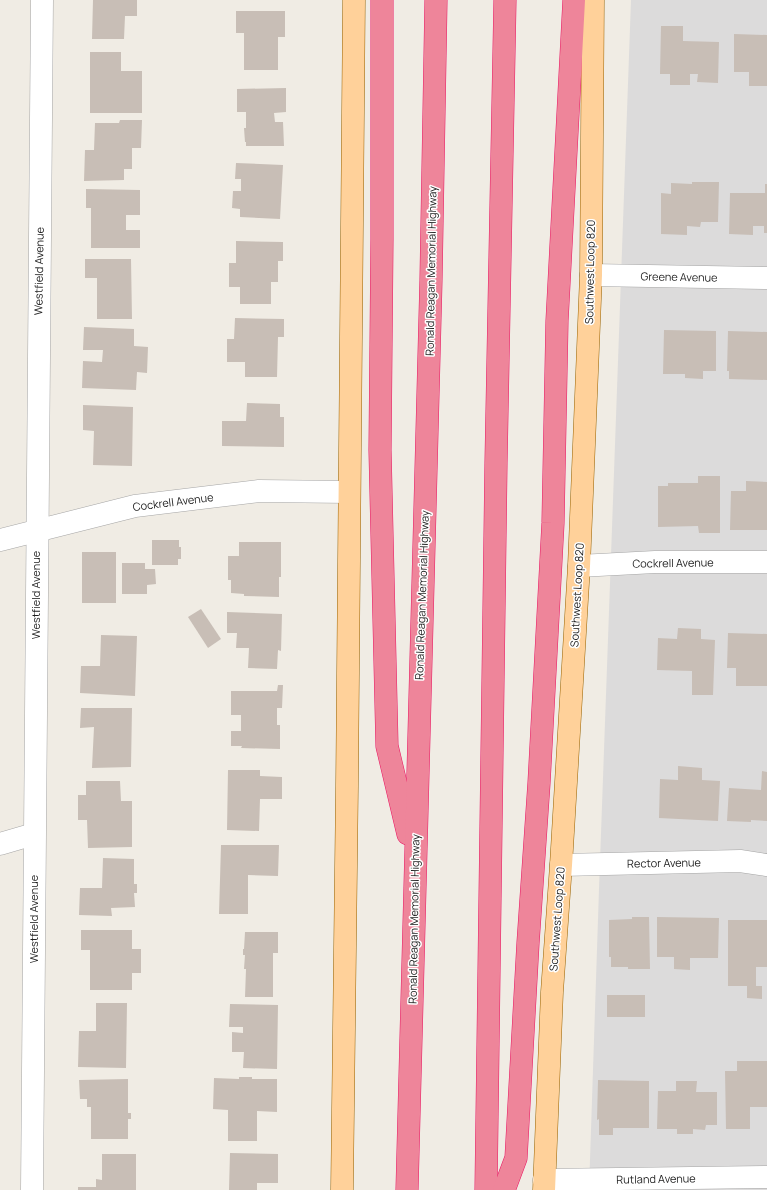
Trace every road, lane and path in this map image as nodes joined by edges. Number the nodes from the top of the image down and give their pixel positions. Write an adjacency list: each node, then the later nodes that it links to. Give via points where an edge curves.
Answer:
1 (42, 0): 11 (street, Westfield Avenue)
2 (354, 0): 10 (main road)
3 (382, 0): 17 (highway, via 380,450 387,746)
4 (436, 0): 17 (highway, Ronald Reagan Memorial Highway)
5 (505, 0): 25 (highway)
6 (574, 0): 26 (highway, via 557,322 554,523 539,783 516,1158)
7 (593, 0): 8 (main road, Southwest Loop 820)
8 (591, 276): 9 (street, Greene Avenue); 14 (main road, Southwest Loop 820)
9 (767, 278)
10 (349, 492): 11 (street, Cockrell Avenue, via 259,491 135,506); 23 (main road)
11 (37, 530): 12 (street, Cockrell Avenue); 15 (street, Westfield Avenue)
12 (0, 540)
13 (767, 562): 14 (street, Cockrell Avenue, via 655,562)
14 (580, 566): 18 (main road, Southwest Loop 820)
15 (34, 834): 16 (street); 22 (street, Westfield Avenue)
16 (0, 844)
17 (415, 863): 24 (highway, Ronald Reagan Memorial Highway)
18 (561, 865): 19 (street, Rector Avenue, via 740,861); 21 (main road, Southwest Loop 820, via 552,992)
19 (767, 865)
20 (767, 1177): 21 (street, Rutland Avenue)
21 (544, 1185)
22 (32, 1190)
23 (342, 1190)
24 (407, 1190)
25 (486, 1190)
26 (504, 1190)

